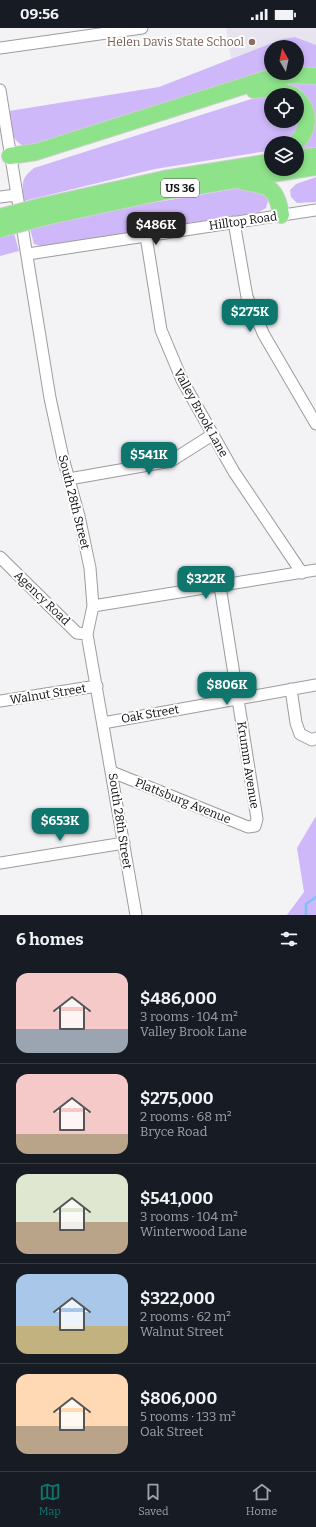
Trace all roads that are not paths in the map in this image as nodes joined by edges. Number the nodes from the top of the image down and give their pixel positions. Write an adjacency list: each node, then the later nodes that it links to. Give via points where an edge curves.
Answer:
1 (142, 28): 2 (street)
2 (0, 48)
3 (316, 76): 11 (highway, via 272,77)
4 (264, 89): 11 (highway, via 253,90 44,158)
5 (0, 90): 11 (street, South 28th Street)
6 (304, 110): 7 (highway, via 307,121)
7 (302, 136)
8 (316, 156): 9 (highway)
9 (304, 157)
10 (264, 159): 14 (highway)
11 (11, 161): 15 (street, South 28th Street)
12 (264, 164): 14 (highway, US 36)
13 (316, 168): 14 (highway, US 36); 17 (highway, via 286,182)
14 (228, 174): 17 (highway, via 264,185); 19 (highway, US 36, via 107,202)
15 (16, 195): 16 (street); 25 (street, South 28th Street)
16 (0, 197)
17 (278, 199): 20 (highway)
18 (316, 210): 20 (street, Hilltop Road)
19 (44, 212): 21 (highway, US 36, bridge); 23 (highway, US 36, bridge)
20 (281, 215): 22 (street, Hilltop Road)
21 (0, 217)
22 (234, 222): 24 (street, Hilltop Road); 26 (street, via 247,297 267,342)
23 (0, 229)
24 (146, 236): 25 (street, Hilltop Road); 27 (street, Valley Brook Lane, via 163,336 182,380)
25 (28, 254): 28 (street, South 28th Street, via 50,398)
26 (316, 424)
27 (212, 435): 28 (street, via 171,461); 31 (street, Valley Brook Lane)
28 (69, 479): 33 (street, South 28th Street, via 90,568)
29 (0, 557): 34 (street, Agency Road, via 78,633)
30 (316, 570): 31 (street)
31 (302, 573): 32 (street)
32 (220, 586): 33 (street); 38 (street, Krumm Avenue)
33 (93, 606): 34 (street, South 28th Street)
34 (87, 634): 35 (street, South 28th Street)
35 (97, 686): 39 (street, Walnut Street); 40 (street, South 28th Street)
36 (316, 686): 37 (street, Oak Street)
37 (291, 689): 38 (street, Oak Street); 41 (street, via 300,734 312,740)
38 (237, 698): 40 (street, Oak Street); 43 (street, Krumm Avenue, via 257,819)
39 (0, 702)
40 (103, 723): 42 (street, South 28th Street)
41 (316, 738)
42 (112, 772): 43 (street, Plattsburg Avenue, via 248,827); 44 (street, South 28th Street)
43 (255, 826)
44 (124, 843): 45 (street); 46 (street, South 28th Street)
45 (0, 863)
46 (136, 915)

